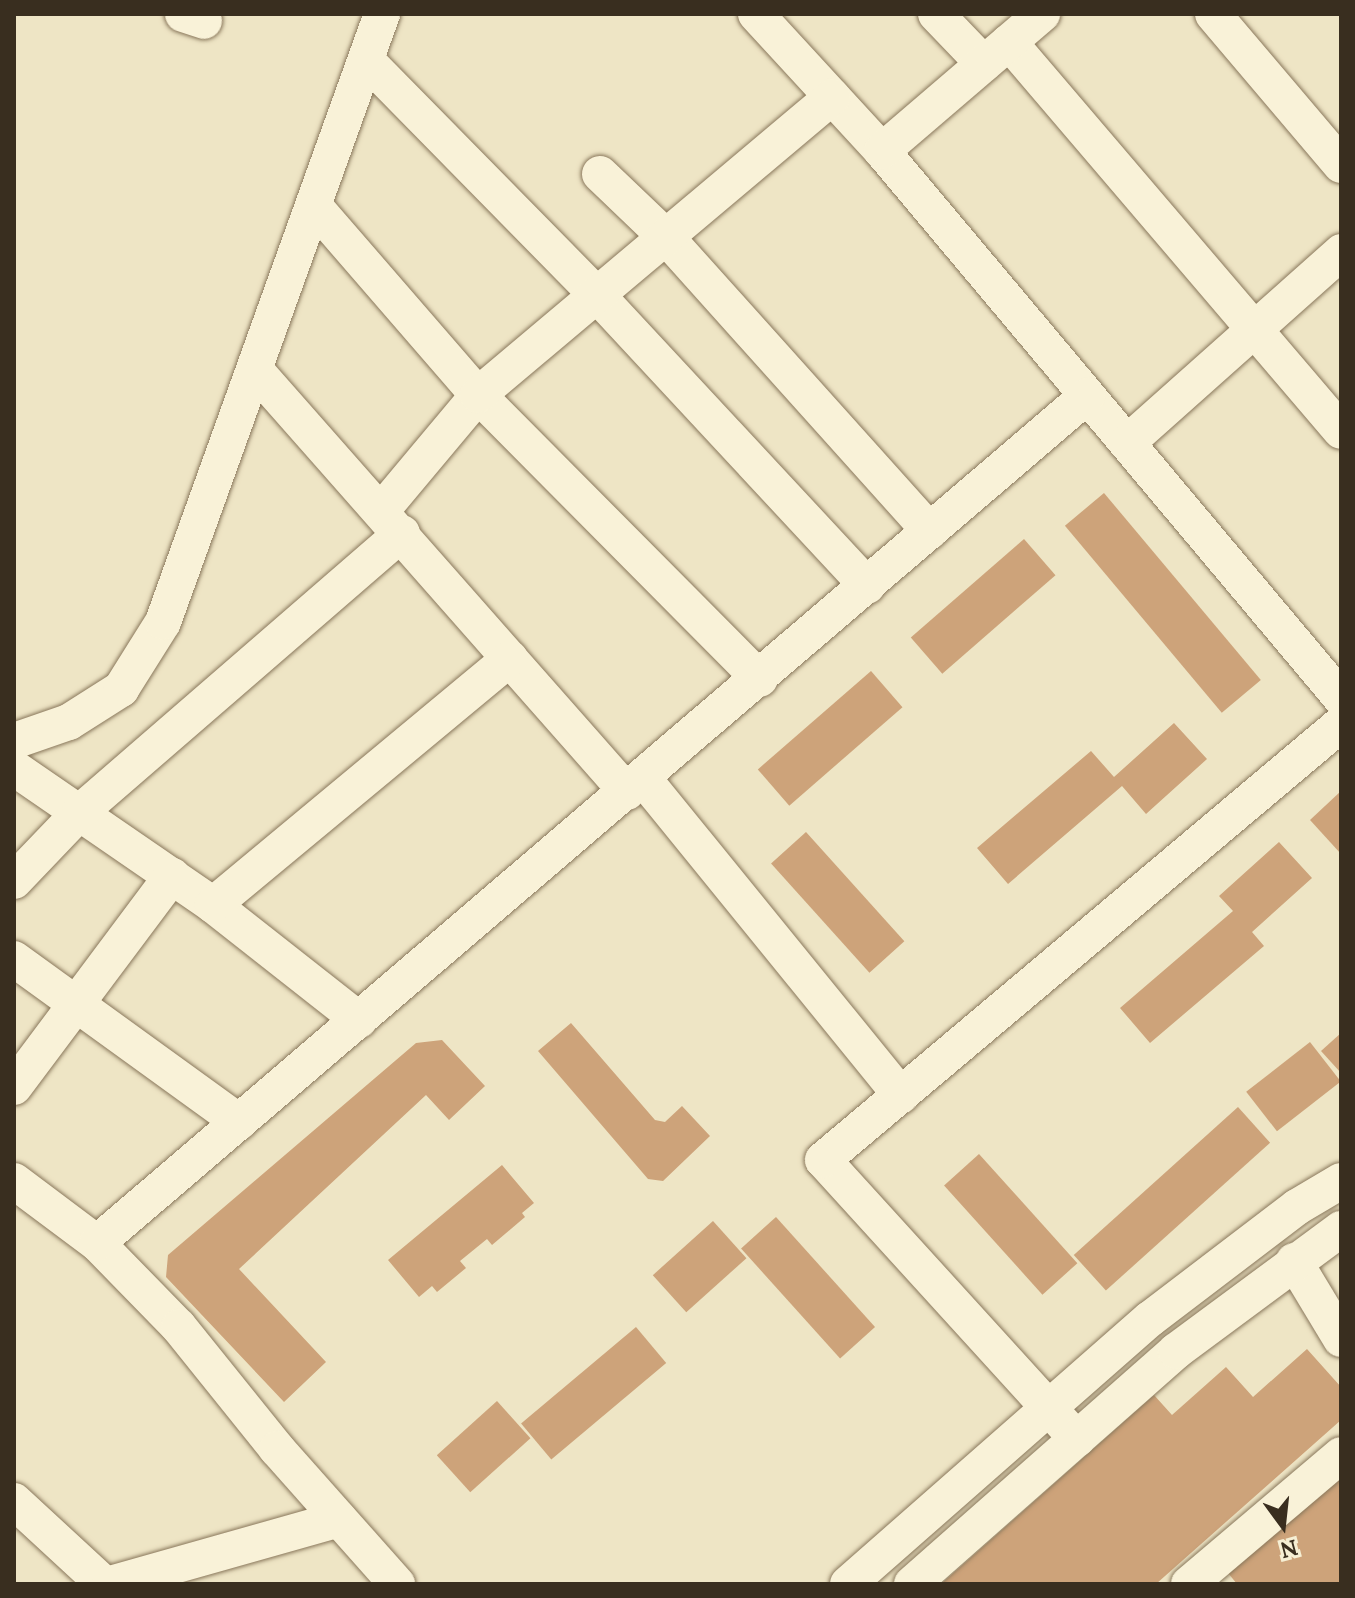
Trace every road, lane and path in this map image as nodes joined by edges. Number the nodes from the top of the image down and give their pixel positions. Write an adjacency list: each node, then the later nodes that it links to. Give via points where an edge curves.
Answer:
1 (382, 14): 7 (street)
2 (756, 14): 8 (street)
3 (936, 14): 6 (street)
4 (1042, 14): 6 (street)
5 (1213, 14): 10 (street)
6 (996, 53): 9 (street); 16 (street)
7 (366, 60): 12 (street); 15 (street)
8 (832, 97): 9 (street); 13 (street)
9 (882, 151): 19 (street)
10 (1341, 165)
11 (600, 174): 13 (street)
12 (315, 207): 17 (street); 18 (street)
13 (666, 237): 15 (street); 23 (street)
14 (1341, 252): 16 (street)
15 (597, 295): 18 (street); 24 (street)
16 (1253, 328): 20 (street); 21 (street)
17 (256, 371): 22 (street); 29 (street, via 163,622 121,689 69,722)
18 (478, 395): 22 (street); 26 (street)
19 (1087, 396): 21 (street); 23 (street)
20 (1341, 431)
21 (1127, 443): 27 (street)
22 (392, 521): 25 (street); 32 (street)
23 (930, 531): 24 (street)
24 (867, 586): 26 (street)
25 (510, 658): 31 (street); 35 (street)
26 (760, 679): 31 (street)
27 (1341, 698)
28 (1341, 724): 40 (street)
29 (14, 741)
30 (14, 768): 32 (street)
31 (635, 785): 38 (street); 40 (street)
32 (80, 812): 33 (street); 34 (street)
33 (172, 876): 35 (street); 37 (street)
34 (14, 881)
35 (213, 905): 38 (street)
36 (14, 959): 37 (street)
37 (74, 1002): 39 (street); 41 (street)
38 (359, 1020): 41 (street)
39 (14, 1087)
40 (901, 1095): 48 (street, via 823,1160)
41 (239, 1122): 45 (street)
42 (14, 1181): 45 (street)
43 (1341, 1181): 48 (street, via 1297,1207 1150,1319)
44 (1341, 1229): 46 (street)
45 (97, 1243): 52 (street, via 179,1327)
46 (1294, 1261): 47 (street); 49 (street, via 1176,1351)
47 (1341, 1339)
48 (1046, 1411): 49 (street); 53 (street)
49 (1077, 1439): 57 (street)
50 (1341, 1455): 54 (street)
51 (14, 1501): 55 (street)
52 (339, 1519): 55 (street); 56 (street)
53 (867, 1578)
54 (1203, 1579)
55 (107, 1584)
56 (397, 1584)
57 (912, 1584)

